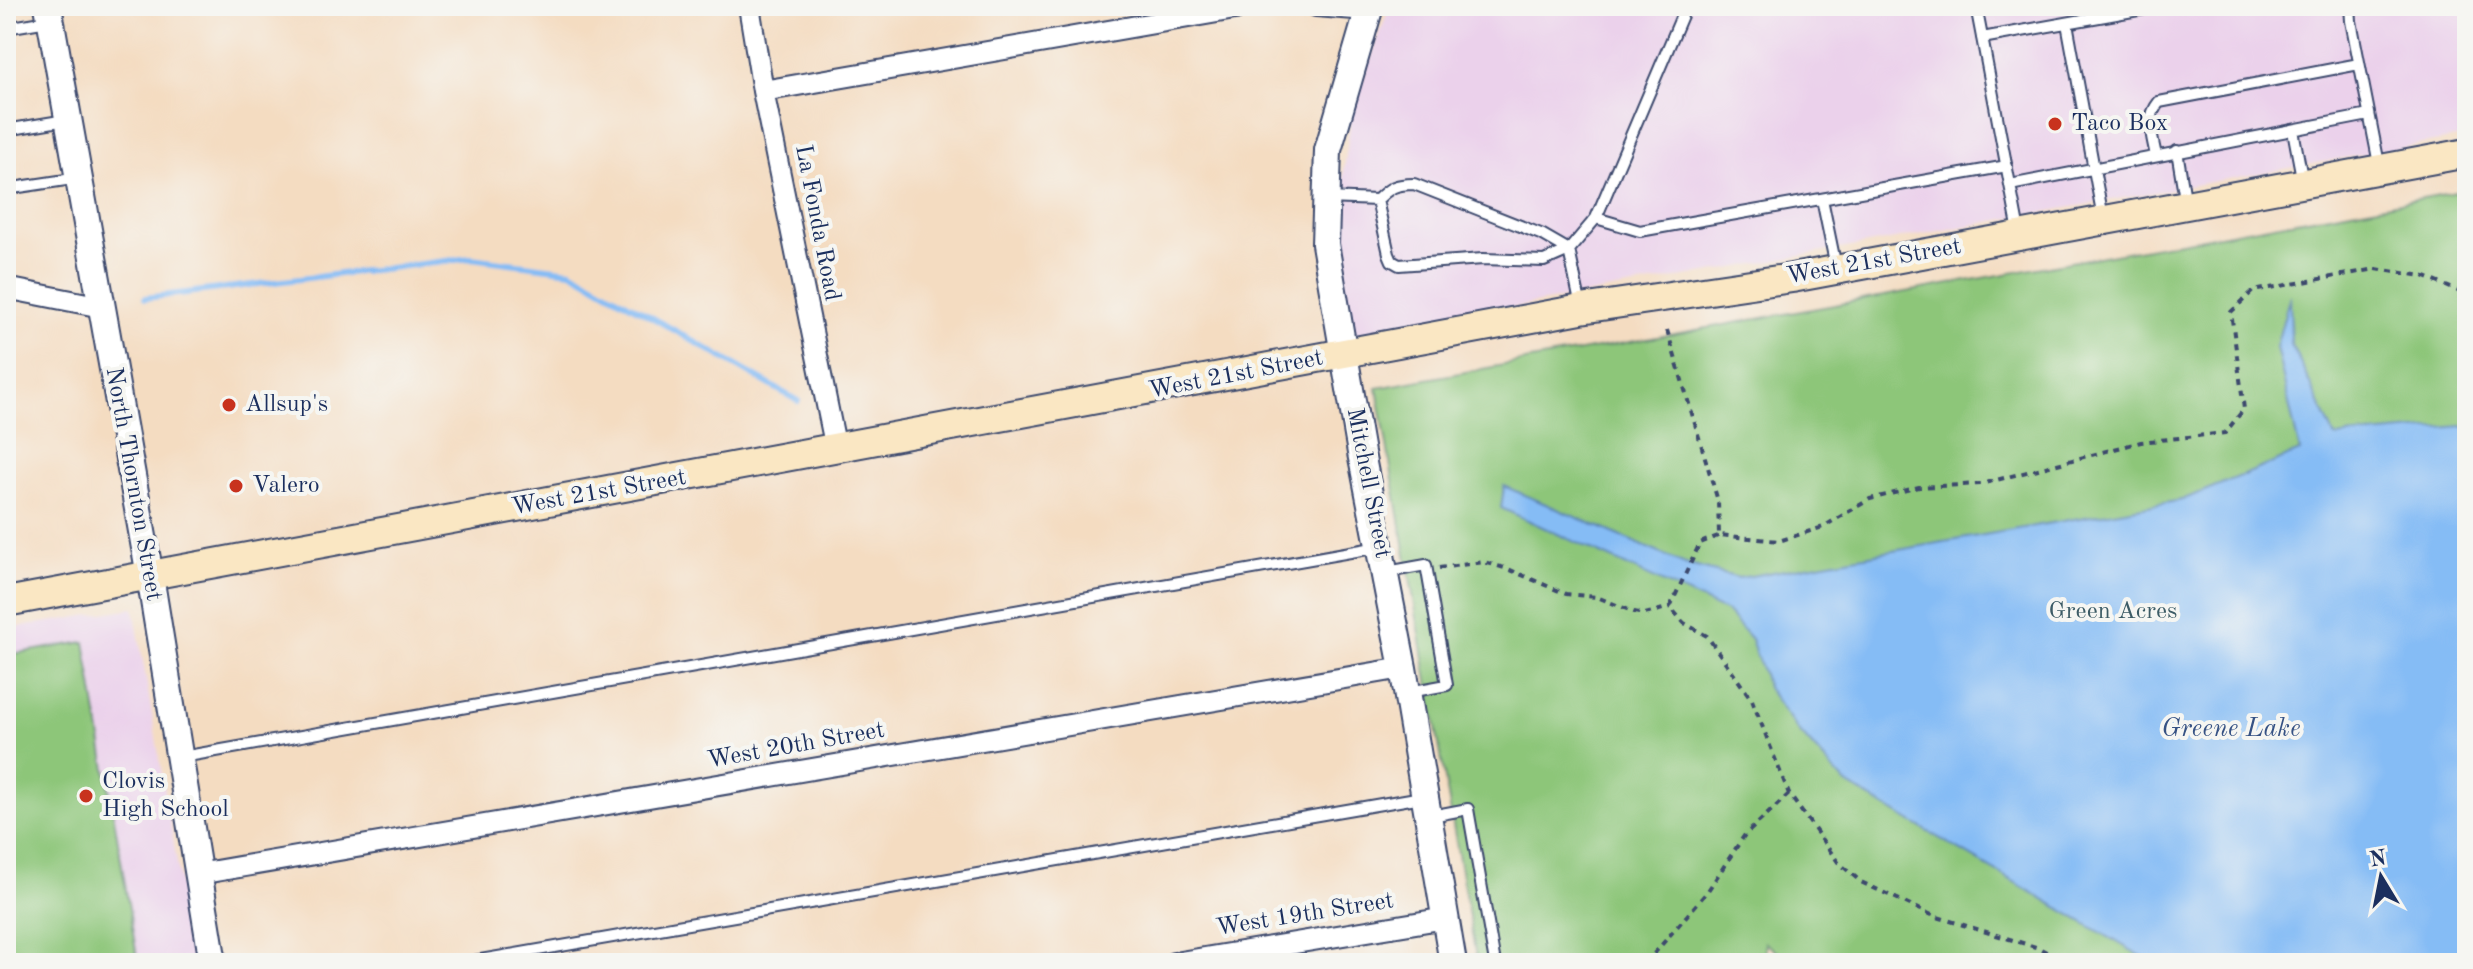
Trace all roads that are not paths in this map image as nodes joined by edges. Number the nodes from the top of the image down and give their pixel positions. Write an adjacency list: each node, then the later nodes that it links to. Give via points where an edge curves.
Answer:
1 (749, 6): 14 (street, La Fonda Road)
2 (1252, 6): 14 (street)
3 (1316, 6): 8 (street)
4 (1686, 6): 33 (lane)
5 (1976, 6): 12 (lane)
6 (2161, 6): 10 (lane)
7 (2350, 6): 13 (lane)
8 (1369, 8): 29 (street, Mitchell Street, via 1328,150)
9 (49, 13): 11 (lane); 16 (street, North Thornton Street)
10 (2067, 23): 12 (lane); 23 (lane)
11 (6, 28)
12 (1982, 38): 22 (lane)
13 (2359, 64): 15 (lane); 21 (lane, via 2159,102 2150,122)
14 (763, 91): 42 (street, La Fonda Road)
15 (2369, 115): 18 (lane); 24 (lane)
16 (68, 119): 17 (lane); 25 (street, North Thornton Street)
17 (6, 130)
18 (2293, 130): 19 (lane); 26 (lane)
19 (2177, 151): 21 (lane); 32 (lane)
20 (2467, 153): 24 (main road, West 21st Street)
21 (2156, 156): 23 (lane)
22 (2007, 166): 27 (lane); 30 (lane)
23 (2095, 169): 27 (lane); 34 (lane)
24 (2380, 169): 26 (main road, West 21st Street)
25 (80, 178): 28 (lane); 39 (street, North Thornton Street)
26 (2303, 183): 32 (main road, West 21st Street)
27 (2010, 185): 35 (lane)
28 (6, 189)
29 (1326, 197): 31 (lane); 41 (street, Mitchell Street, via 1325,244)
30 (1822, 199): 33 (lane, via 1640,231); 37 (lane)
31 (1377, 200): 36 (lane, via 1396,184 1414,184); 36 (lane, via 1389,254 1399,265 1544,261)
32 (2186, 205): 34 (main road, West 21st Street)
33 (1596, 218): 36 (lane)
34 (2103, 220): 35 (main road, West 21st Street)
35 (2020, 236): 37 (main road, West 21st Street)
36 (1569, 250): 40 (lane)
37 (1837, 269): 40 (main road, West 21st Street)
38 (6, 288): 39 (street)
39 (102, 307): 44 (street, North Thornton Street)
40 (1581, 309): 41 (main road, West 21st Street)
41 (1344, 355): 42 (main road, West 21st Street); 43 (street, Mitchell Street)
42 (836, 449): 44 (main road, West 21st Street)
43 (1382, 560): 46 (street, Mitchell Street); 46 (lane, via 1426,565 1427,570 1447,685); 47 (lane)
44 (150, 576): 45 (main road, West 21st Street); 47 (street, North Thornton Street)
45 (6, 602)
46 (1405, 680): 48 (street, Mitchell Street); 49 (street, West 20th Street)
47 (180, 757): 49 (street, North Thornton Street)
48 (1426, 807): 50 (street, Mitchell Street); 52 (lane); 55 (lane, via 1468,809)
49 (198, 874): 51 (street, North Thornton Street)
50 (1446, 918): 53 (street, West 19th Street); 54 (street, Mitchell Street)
51 (213, 963)
52 (463, 963)
53 (1174, 963)
54 (1453, 963)
55 (1495, 963)

